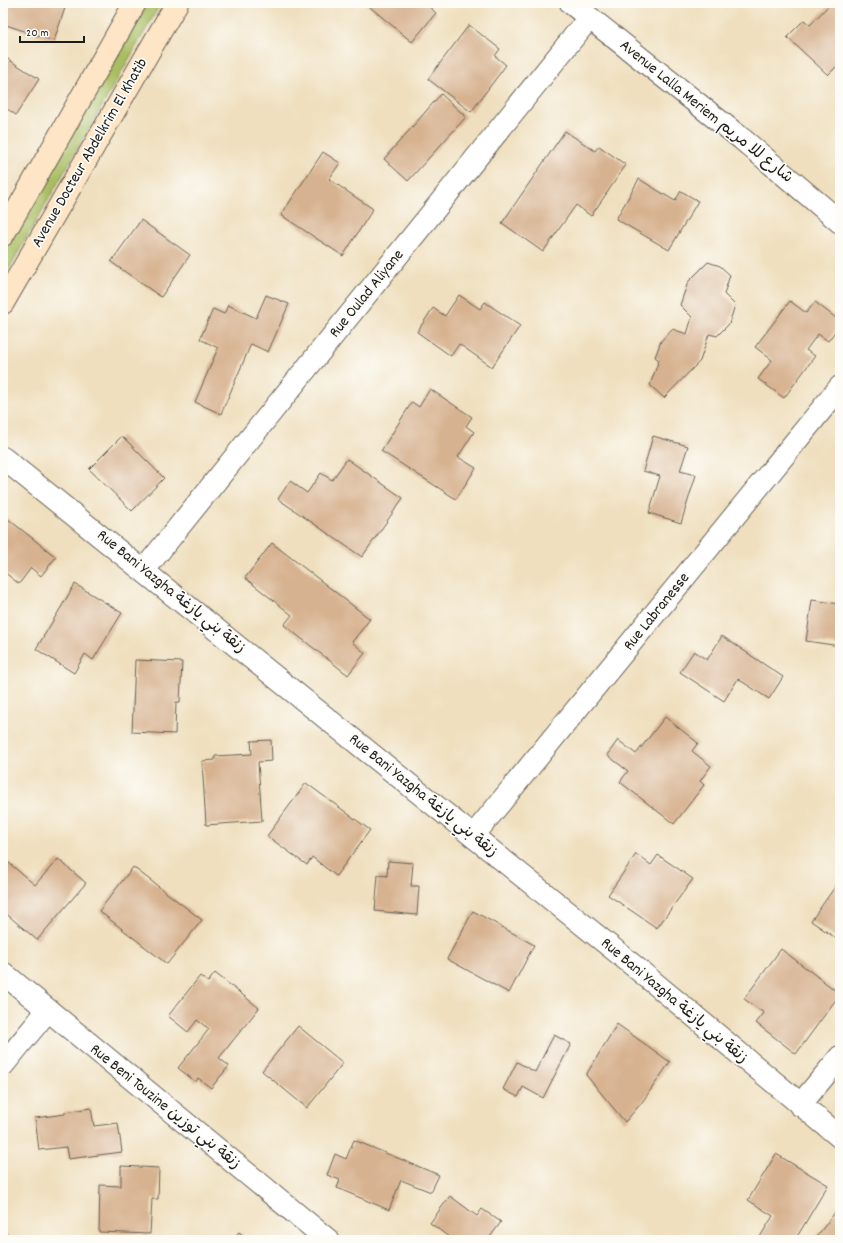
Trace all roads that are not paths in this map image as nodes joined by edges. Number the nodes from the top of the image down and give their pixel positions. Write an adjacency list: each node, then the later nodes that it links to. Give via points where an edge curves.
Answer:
1 (136, 3): 6 (main road)
2 (177, 3): 7 (main road, Avenue Docteur Abdelkrim El Khatib)
3 (571, 3): 4 (street, Avenue Lalla Meriem شارع للا مريم)
4 (589, 18): 5 (street, Avenue Lalla Meriem شارع للا مريم, via 742,139); 10 (street, Rue Oulad Aliyane)
5 (840, 222)
6 (3, 235)
7 (3, 303)
8 (840, 387): 11 (street, Rue Labranesse)
9 (3, 458): 10 (street, Rue Bani Yazgha زنقة بني يازغة)
10 (144, 570): 11 (street, Rue Bani Yazgha زنقة بني يازغة)
11 (473, 836): 16 (street, Rue Bani Yazgha زنقة بني يازغة)
12 (3, 973): 13 (street, Rue Beni Touzine زنقة بني توزين)
13 (48, 1010): 15 (street); 18 (street, Rue Beni Touzine زنقة بني توزين)
14 (840, 1056): 16 (street)
15 (3, 1064)
16 (800, 1105): 17 (street, Rue Bani Yazgha زنقة بني يازغة)
17 (840, 1137)
18 (328, 1240)

